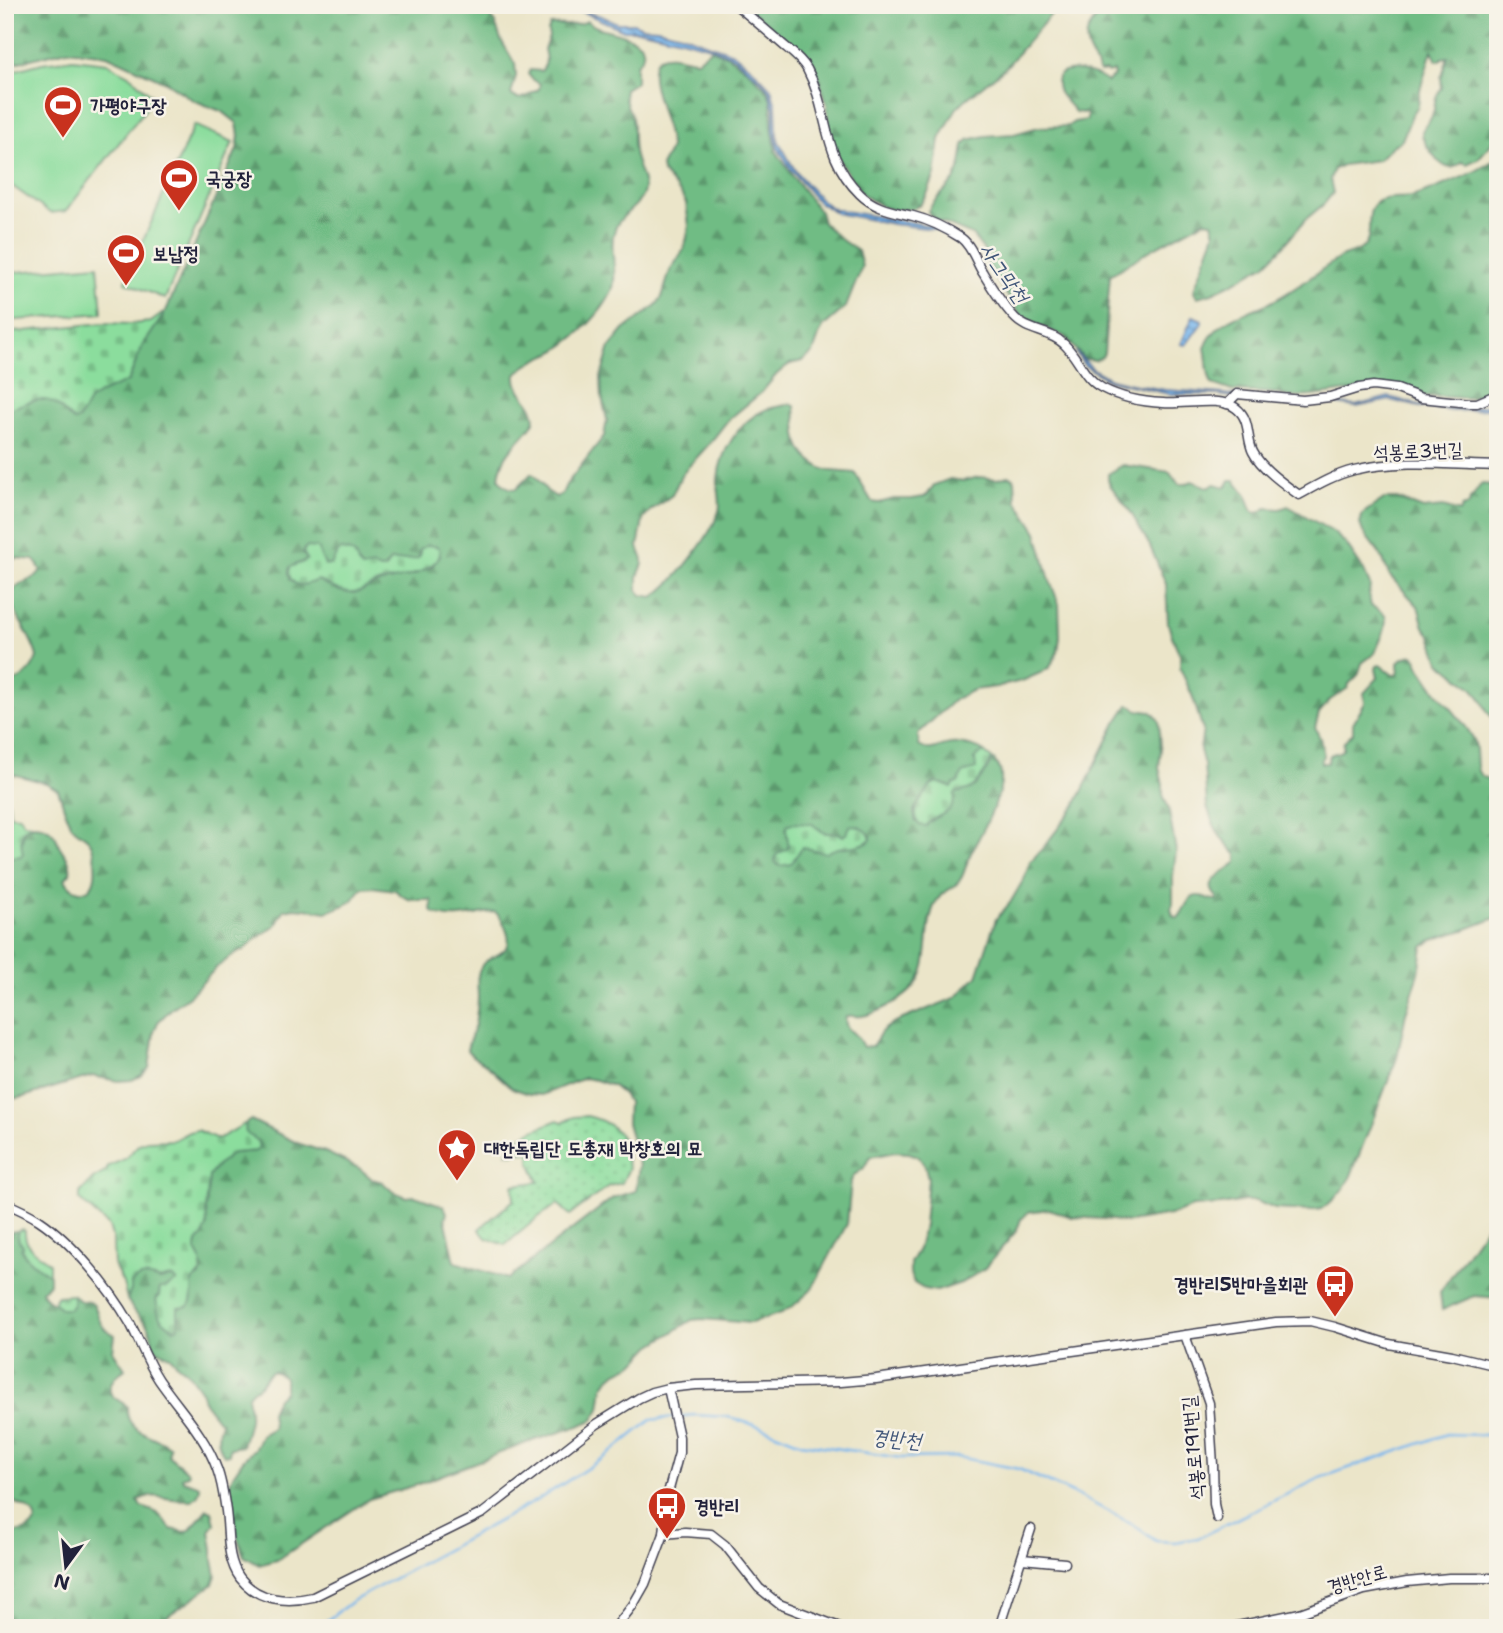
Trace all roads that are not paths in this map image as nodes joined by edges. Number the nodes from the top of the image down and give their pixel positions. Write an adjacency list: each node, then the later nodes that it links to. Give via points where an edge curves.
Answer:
1 (736, 5): 3 (street, via 802,62 816,89 834,157 861,196 962,239 1013,316 1064,344 1103,389 1163,403)
2 (1498, 394): 3 (street, via 1470,403 1421,398 1373,386 1303,400 1237,394)
3 (1228, 403): 4 (street, 석봉로3번길, via 1242,413 1254,454 1299,495 1339,475 1379,466)
4 (1498, 466)
5 (5, 1203): 8 (street, via 57,1235 119,1304 149,1364 196,1430 217,1469 229,1549 240,1577 268,1597 283,1601 313,1597 483,1513 597,1424 639,1398)
6 (1185, 1335): 7 (street, via 1310,1321 1389,1344); 8 (street, via 876,1379); 9 (street, 석봉로191번길, via 1209,1403)
7 (1498, 1367)
8 (668, 1388): 11 (street, via 679,1453 668,1493)
9 (1217, 1518)
10 (1031, 1529): 12 (street)
11 (664, 1534): 16 (street, via 645,1584); 17 (street, via 710,1534 779,1604)
12 (1021, 1559): 13 (street); 18 (street)
13 (1065, 1563)
14 (1498, 1578): 15 (street, 경반안로, via 1406,1582 1364,1590)
15 (1300, 1613): 19 (street, 경반안로); 20 (street)
16 (615, 1628)
17 (842, 1628)
18 (999, 1628)
19 (1228, 1628)
20 (1303, 1628)

